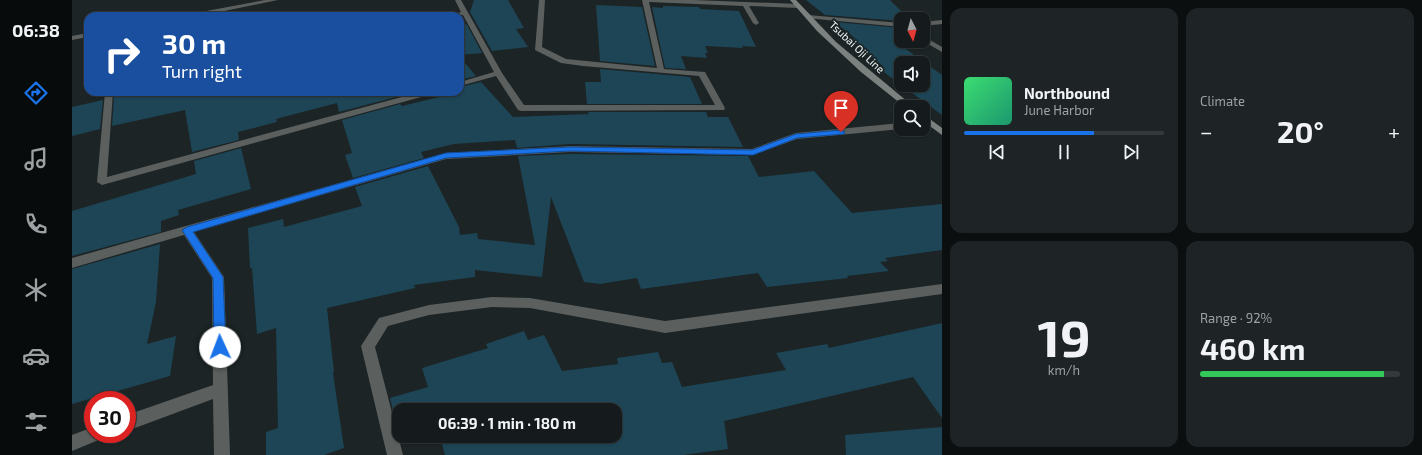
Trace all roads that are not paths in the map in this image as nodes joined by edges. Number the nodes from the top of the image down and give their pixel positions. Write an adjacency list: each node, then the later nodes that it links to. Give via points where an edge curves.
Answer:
1 (275, 0): 7 (street)
2 (458, 0): 8 (street)
3 (542, 0): 18 (street, via 538,48 564,61)
4 (646, 0): 6 (street); 18 (street)
5 (795, 3): 6 (street); 9 (main road, Tsubai Oji Line)
6 (745, 4): 11 (street)
7 (211, 12)
8 (465, 13): 19 (street)
9 (808, 17): 13 (street); 23 (main road, Tsubai Oji Line, via 859,68)
10 (942, 22): 12 (street)
11 (756, 23)
12 (930, 23)
13 (894, 24)
14 (84, 36): 15 (street)
15 (72, 38)
16 (930, 42): 17 (street)
17 (942, 50)
18 (661, 70): 19 (street, via 702,74 721,108 521,108)
19 (498, 73): 20 (street)
20 (464, 83)
21 (109, 96): 22 (street, via 102,182)
22 (414, 96)
23 (901, 100)
24 (930, 126): 26 (main road)
25 (894, 127): 27 (street, via 796,136 753,152 570,149 446,156)
26 (942, 132)
27 (187, 230): 28 (street); 30 (street, via 218,277)
28 (72, 263)
29 (942, 289): 35 (street, via 665,327 530,303 492,302 429,310 384,322 368,346)
30 (221, 389): 31 (street); 34 (street)
31 (136, 420)
32 (84, 438): 33 (street)
33 (72, 443)
34 (222, 455)
35 (395, 455)

